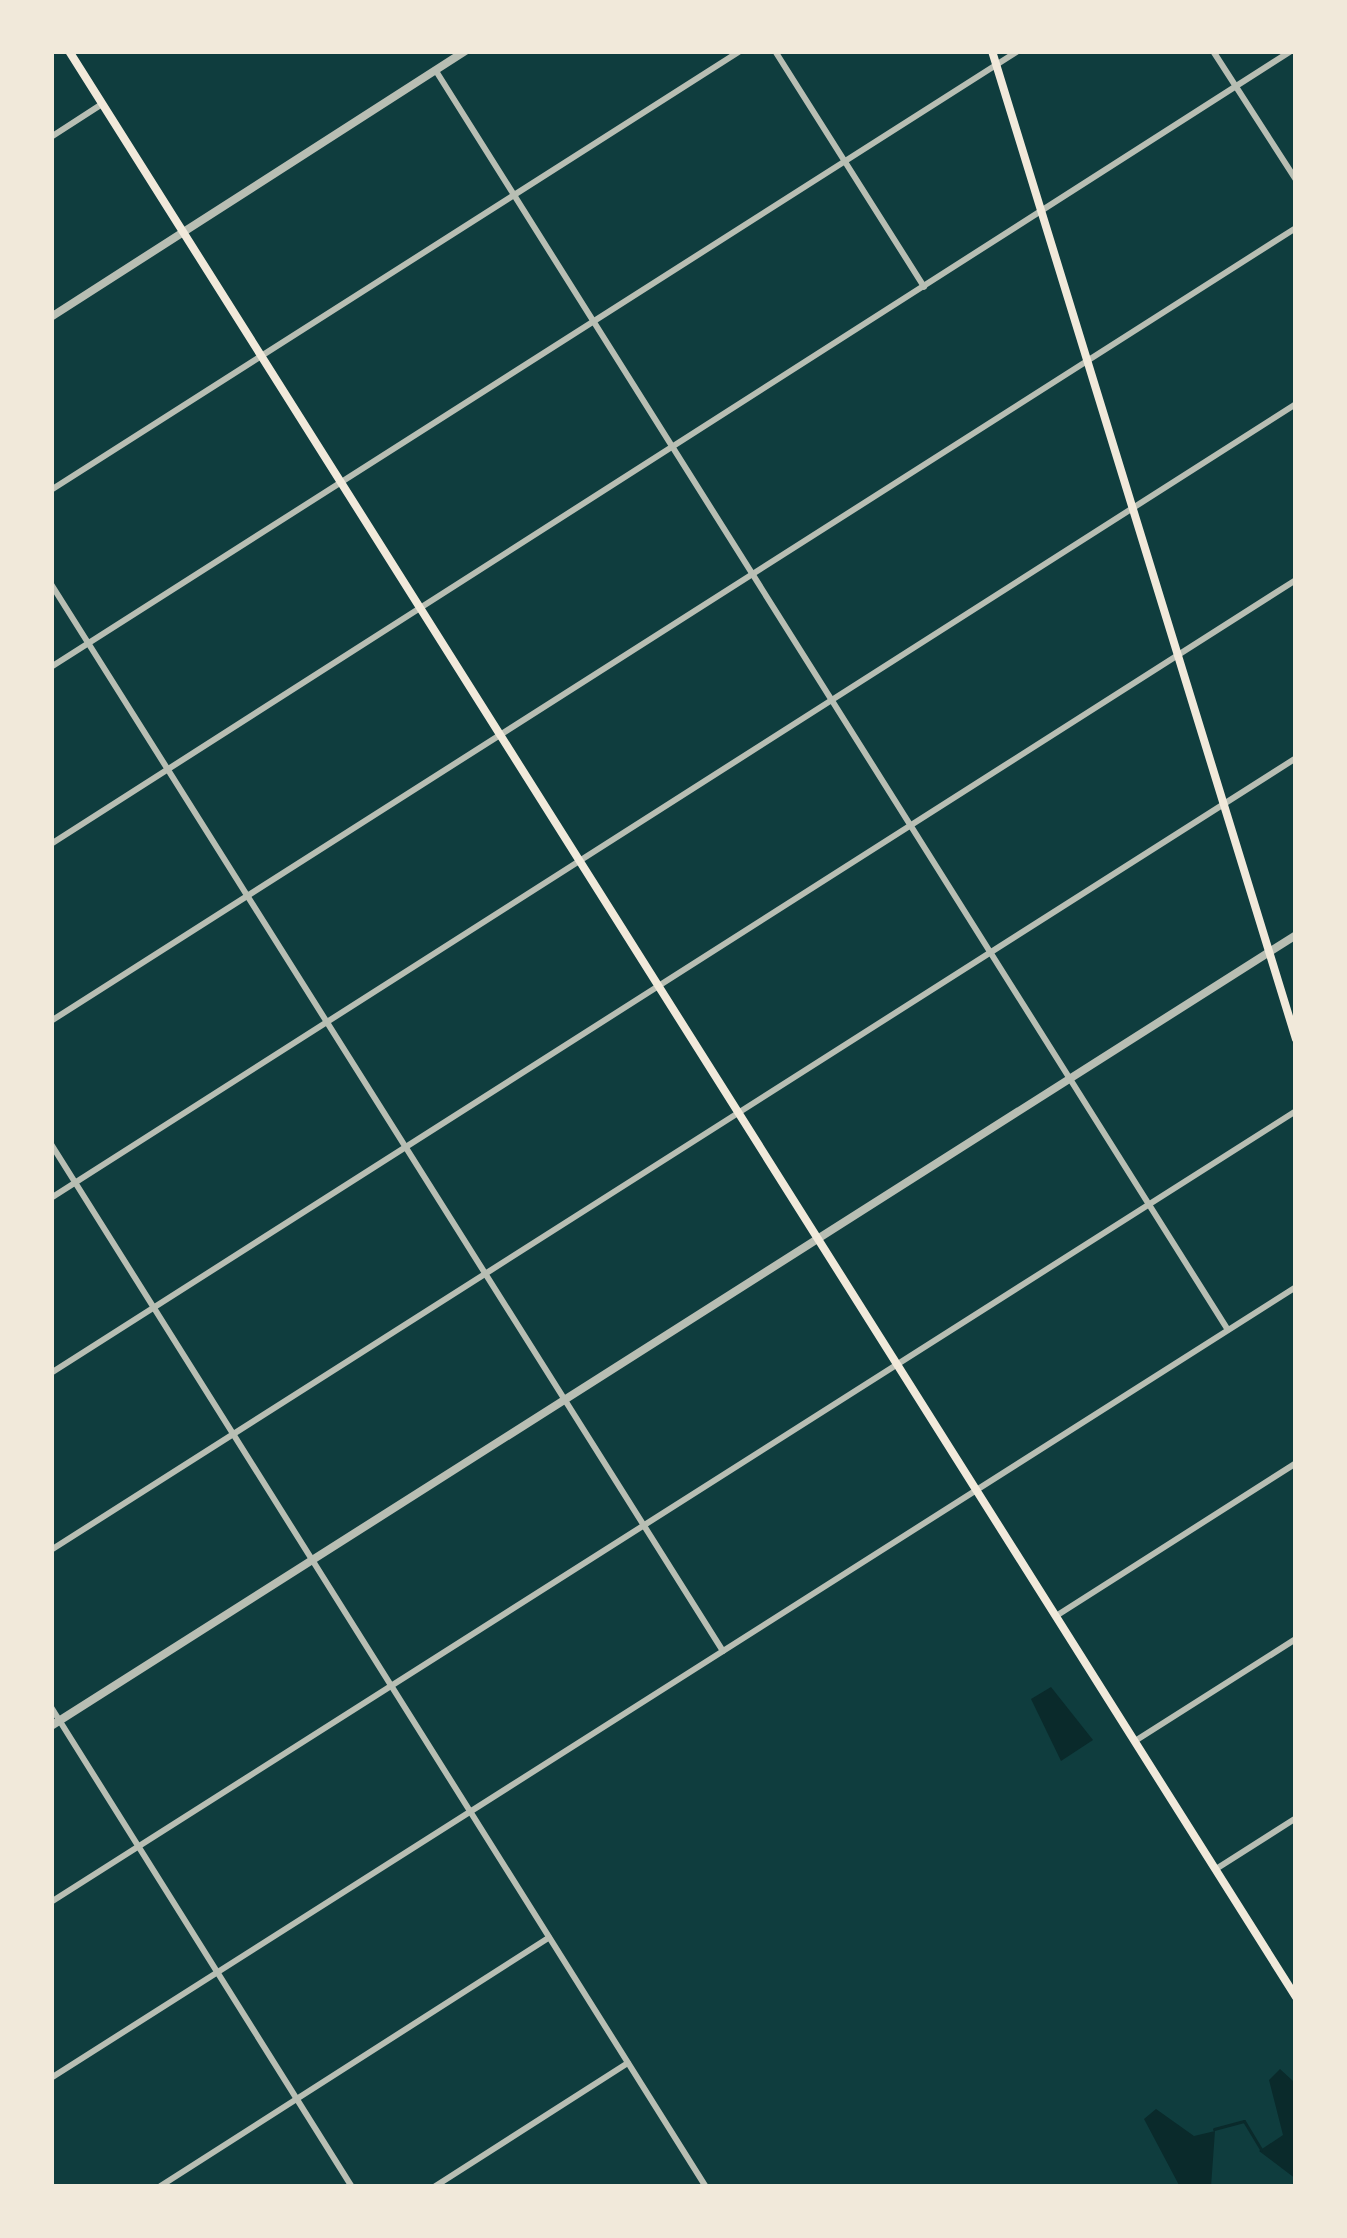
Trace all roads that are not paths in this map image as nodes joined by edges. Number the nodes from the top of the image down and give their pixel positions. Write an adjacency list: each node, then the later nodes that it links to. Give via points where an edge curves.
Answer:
1 (69, 51): 12 (main road)
2 (466, 51): 10 (street)
3 (740, 51): 16 (street)
4 (775, 51): 14 (street)
5 (992, 51): 9 (main road)
6 (1018, 51): 9 (street)
7 (1213, 51): 11 (street)
8 (1292, 51): 11 (street)
9 (997, 64): 14 (street); 17 (main road)
10 (436, 71): 16 (street); 19 (street)
11 (1236, 87): 15 (street); 17 (street)
12 (102, 104): 13 (street); 19 (main road)
13 (51, 136)
14 (844, 161): 20 (street); 22 (street)
15 (1296, 180)
16 (514, 195): 22 (street); 23 (street)
17 (1042, 212): 20 (street); 24 (main road)
18 (1296, 227): 24 (street)
19 (183, 233): 21 (street); 23 (main road)
20 (924, 287): 26 (street)
21 (51, 317)
22 (593, 322): 26 (street); 27 (street)
23 (261, 356): 27 (main road); 28 (street)
24 (1088, 362): 29 (main road); 30 (street)
25 (1296, 404): 29 (street)
26 (673, 448): 30 (street); 33 (street)
27 (340, 483): 33 (main road); 34 (street)
28 (51, 490)
29 (1132, 508): 35 (main road); 37 (street)
30 (752, 574): 37 (street); 38 (street)
31 (1296, 580): 35 (street)
32 (51, 584): 34 (street)
33 (420, 609): 38 (main road); 40 (street)
34 (88, 643): 36 (street); 40 (street)
35 (1178, 656): 41 (main road); 42 (street)
36 (51, 667)
37 (832, 700): 42 (street); 44 (street)
38 (500, 735): 44 (main road); 45 (street)
39 (1296, 758): 41 (street)
40 (168, 770): 43 (street); 45 (street)
41 (1223, 805): 47 (street); 48 (main road)
42 (911, 826): 47 (street); 49 (street)
43 (51, 844)
44 (579, 861): 49 (main road); 51 (street)
45 (248, 896): 50 (street); 51 (street)
46 (1296, 935): 48 (street)
47 (990, 952): 53 (street); 55 (street)
48 (1268, 953): 52 (main road); 53 (street)
49 (659, 987): 55 (main road); 57 (street)
50 (51, 1021)
51 (327, 1022): 57 (street); 58 (street)
52 (1296, 1040)
53 (1070, 1079): 60 (street); 61 (street)
54 (1296, 1111): 60 (street)
55 (738, 1113): 61 (main road); 62 (street)
56 (51, 1144): 58 (street)
57 (406, 1148): 62 (street); 64 (street)
58 (75, 1182): 59 (street); 64 (street)
59 (51, 1198)
60 (1149, 1204): 65 (street); 66 (street)
61 (818, 1239): 66 (main road); 68 (street)
62 (485, 1274): 68 (street); 69 (street)
63 (1296, 1287): 65 (street)
64 (154, 1308): 67 (street); 69 (street)
65 (1228, 1330): 71 (street)
66 (897, 1364): 71 (main road); 72 (street)
67 (51, 1373)
68 (565, 1400): 72 (street); 74 (street)
69 (233, 1434): 73 (street); 74 (street)
70 (1296, 1463): 75 (street)
71 (976, 1490): 75 (main road); 77 (street)
72 (644, 1525): 77 (street); 78 (street)
73 (51, 1550)
74 (312, 1560): 78 (street); 80 (street)
75 (1056, 1616): 81 (main road)
76 (1296, 1640): 81 (street)
77 (724, 1651): 82 (street)
78 (391, 1686): 82 (street); 84 (street)
79 (51, 1707): 80 (street)
80 (55, 1724): 84 (street)
81 (1135, 1741): 85 (main road)
82 (470, 1812): 87 (street); 88 (street)
83 (1296, 1818): 85 (street)
84 (139, 1847): 86 (street); 88 (street)
85 (1216, 1869): 89 (main road)
86 (51, 1903)
87 (549, 1938): 90 (street); 92 (street)
88 (218, 1972): 91 (street); 92 (street)
89 (1295, 1993)
90 (628, 2063): 95 (street); 96 (street)
91 (51, 2078)
92 (297, 2099): 93 (street); 94 (street)
93 (159, 2187)
94 (352, 2187)
95 (434, 2187)
96 (706, 2187)

